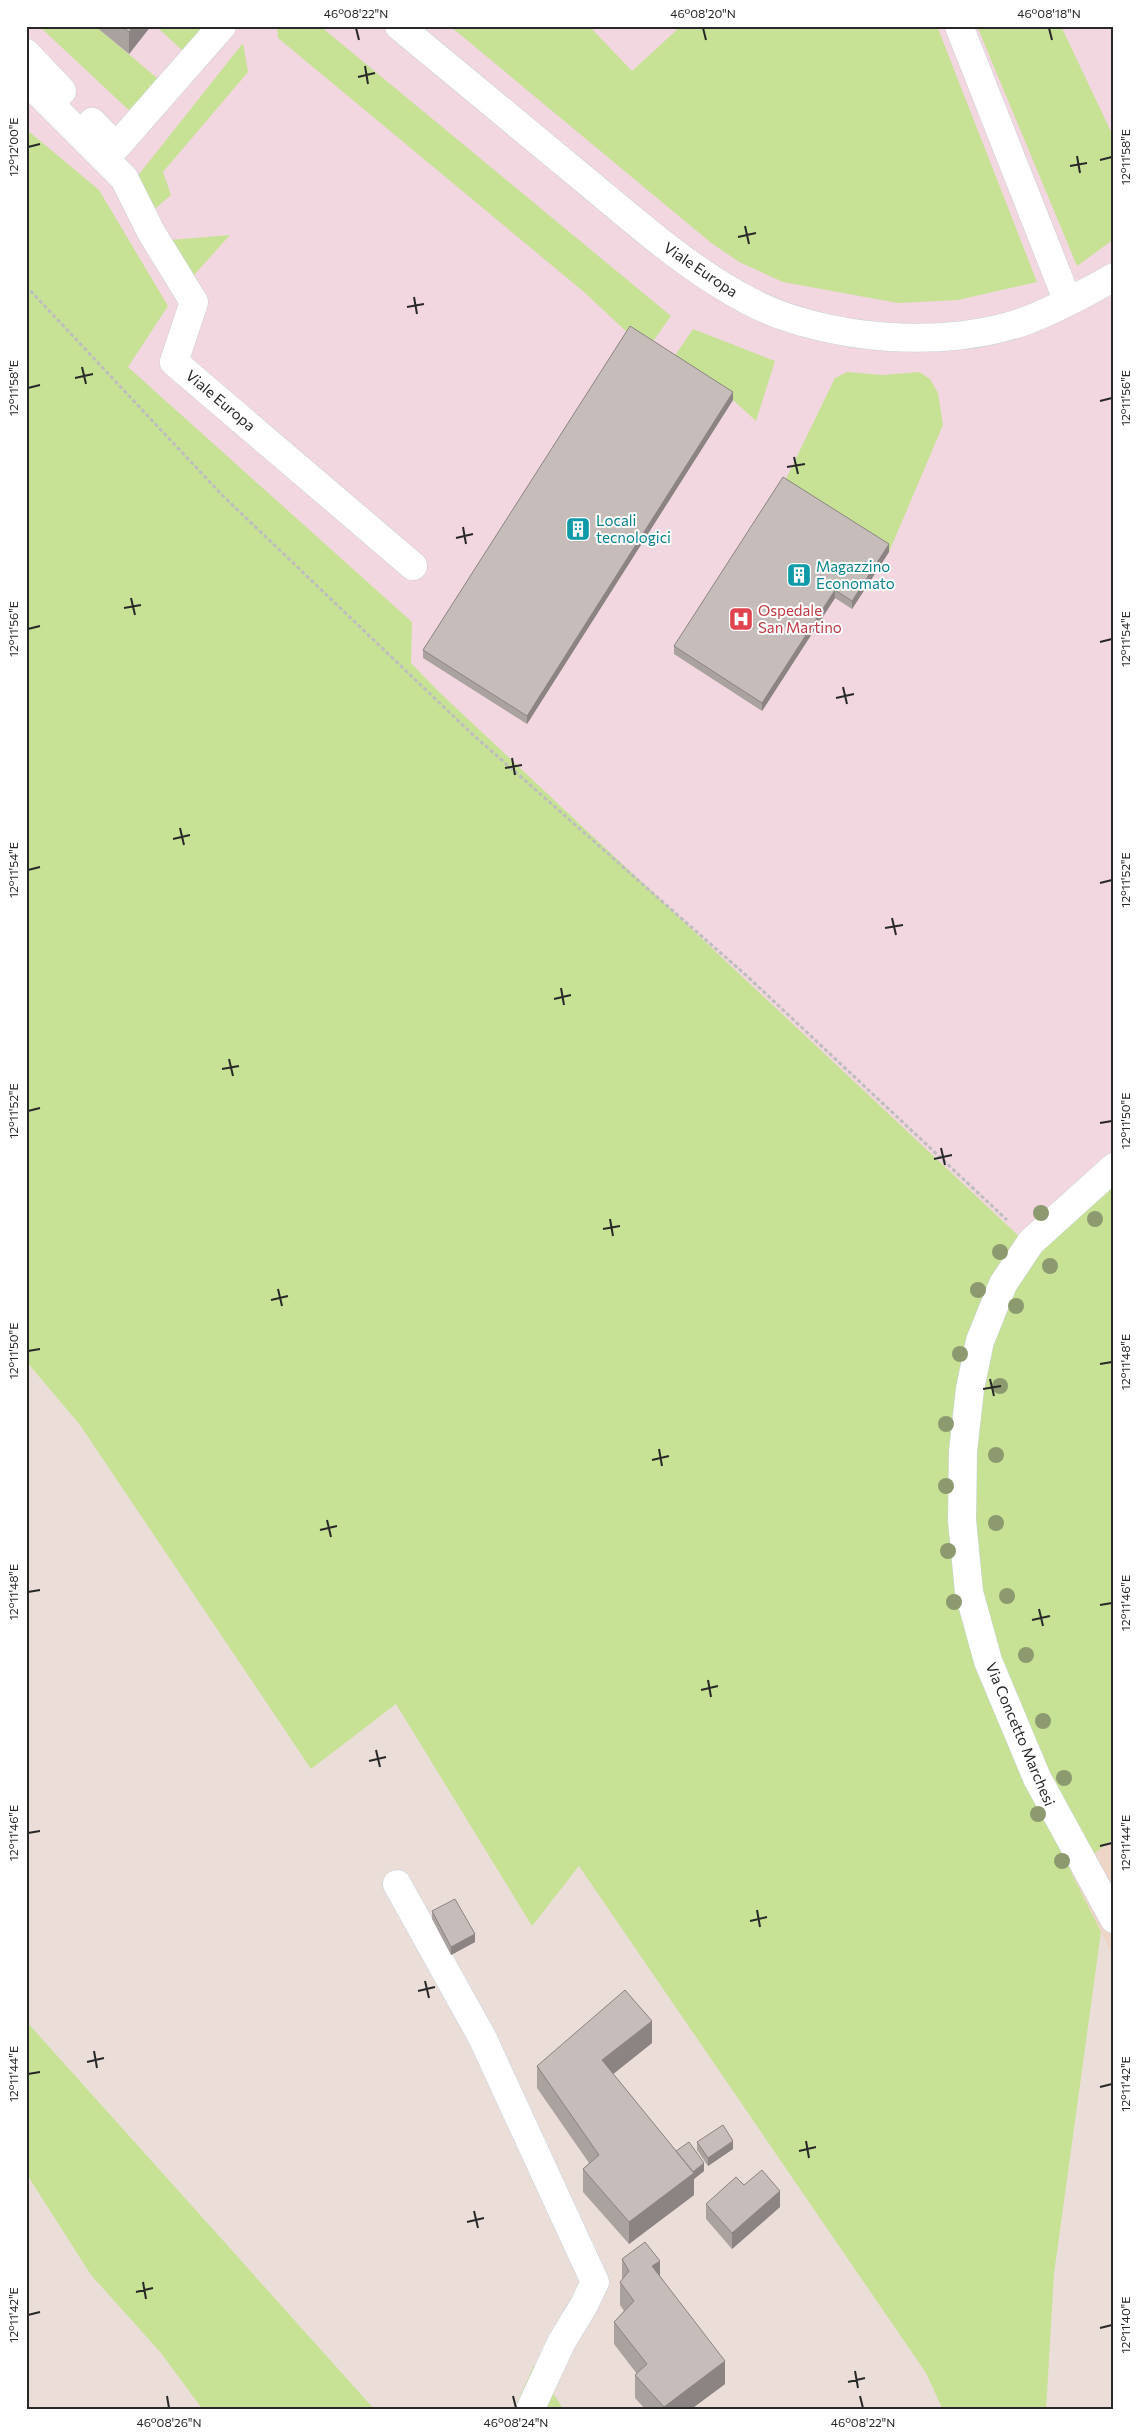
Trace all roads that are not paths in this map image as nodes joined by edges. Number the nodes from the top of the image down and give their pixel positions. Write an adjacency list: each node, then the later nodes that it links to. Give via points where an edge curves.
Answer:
1 (222, 26): 4 (street, via 116,147)
2 (399, 26): 7 (street, Viale Europa, via 657,240 708,277 750,301 795,319 843,331 939,338 982,332 1018,322)
3 (959, 26): 7 (street)
4 (26, 53)
5 (26, 80): 8 (street, Viale Europa, via 124,178 151,232 194,302 174,362)
6 (1114, 277): 7 (street, Viale Europa)
7 (1068, 302)
8 (412, 566)
9 (1114, 1167): 11 (street, Via Concetto Marchesi, via 1031,1242 1000,1292 980,1341 970,1389 963,1451 962,1520 969,1592 988,1661 1045,1793)
10 (397, 1884): 12 (street, via 482,2037 595,2282 561,2343)
11 (1110, 1904)
12 (530, 2410)

